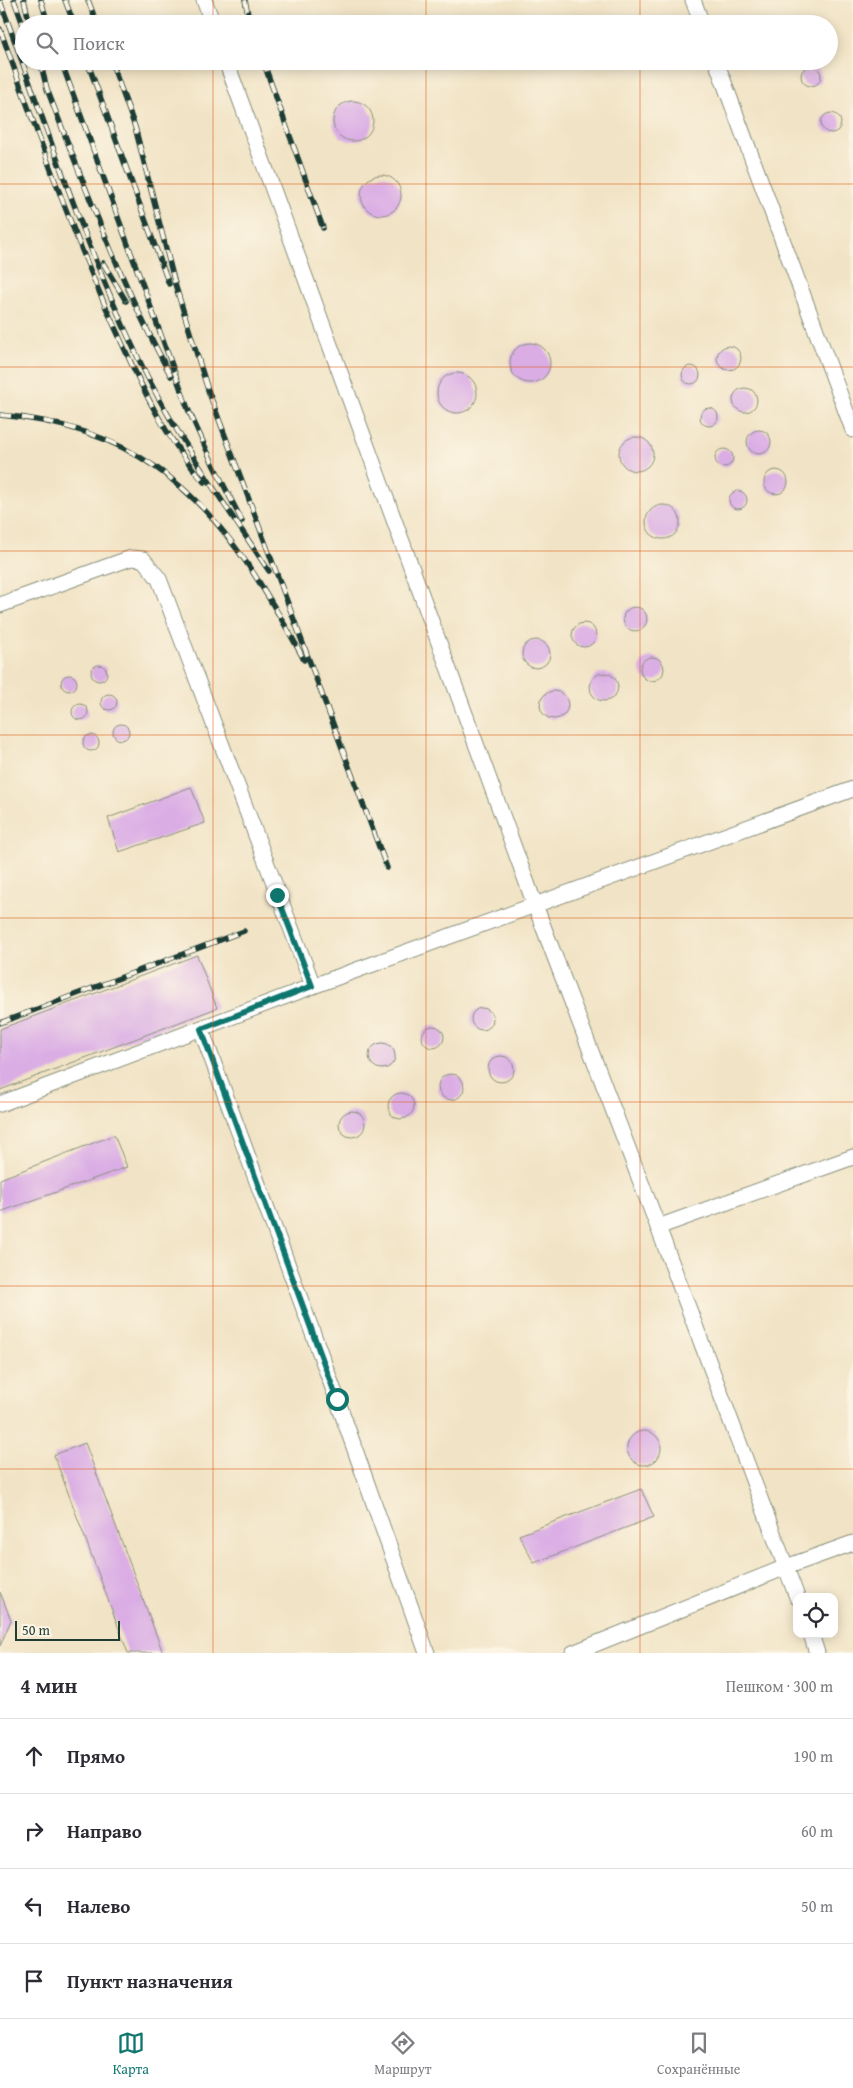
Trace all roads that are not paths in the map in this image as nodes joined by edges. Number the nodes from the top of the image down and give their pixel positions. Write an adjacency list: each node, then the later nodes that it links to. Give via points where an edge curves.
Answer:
1 (204, 0): 3 (lane)
2 (693, 0): 4 (lane)
3 (209, 15)
4 (699, 15)
5 (229, 70): 10 (lane)
6 (719, 70): 7 (lane)
7 (853, 430)
8 (0, 605): 11 (lane, via 131,558 144,559 159,579)
9 (853, 789): 10 (lane)
10 (535, 905): 11 (lane); 15 (lane)
11 (312, 986): 12 (lane)
12 (201, 1029): 13 (lane); 20 (lane)
13 (0, 1104)
14 (853, 1156): 15 (lane)
15 (658, 1226): 17 (lane)
16 (853, 1543): 17 (lane)
17 (786, 1567): 18 (lane); 21 (lane)
18 (796, 1593)
19 (812, 1638): 22 (lane)
20 (427, 1653)
21 (573, 1653)
22 (818, 1653)

